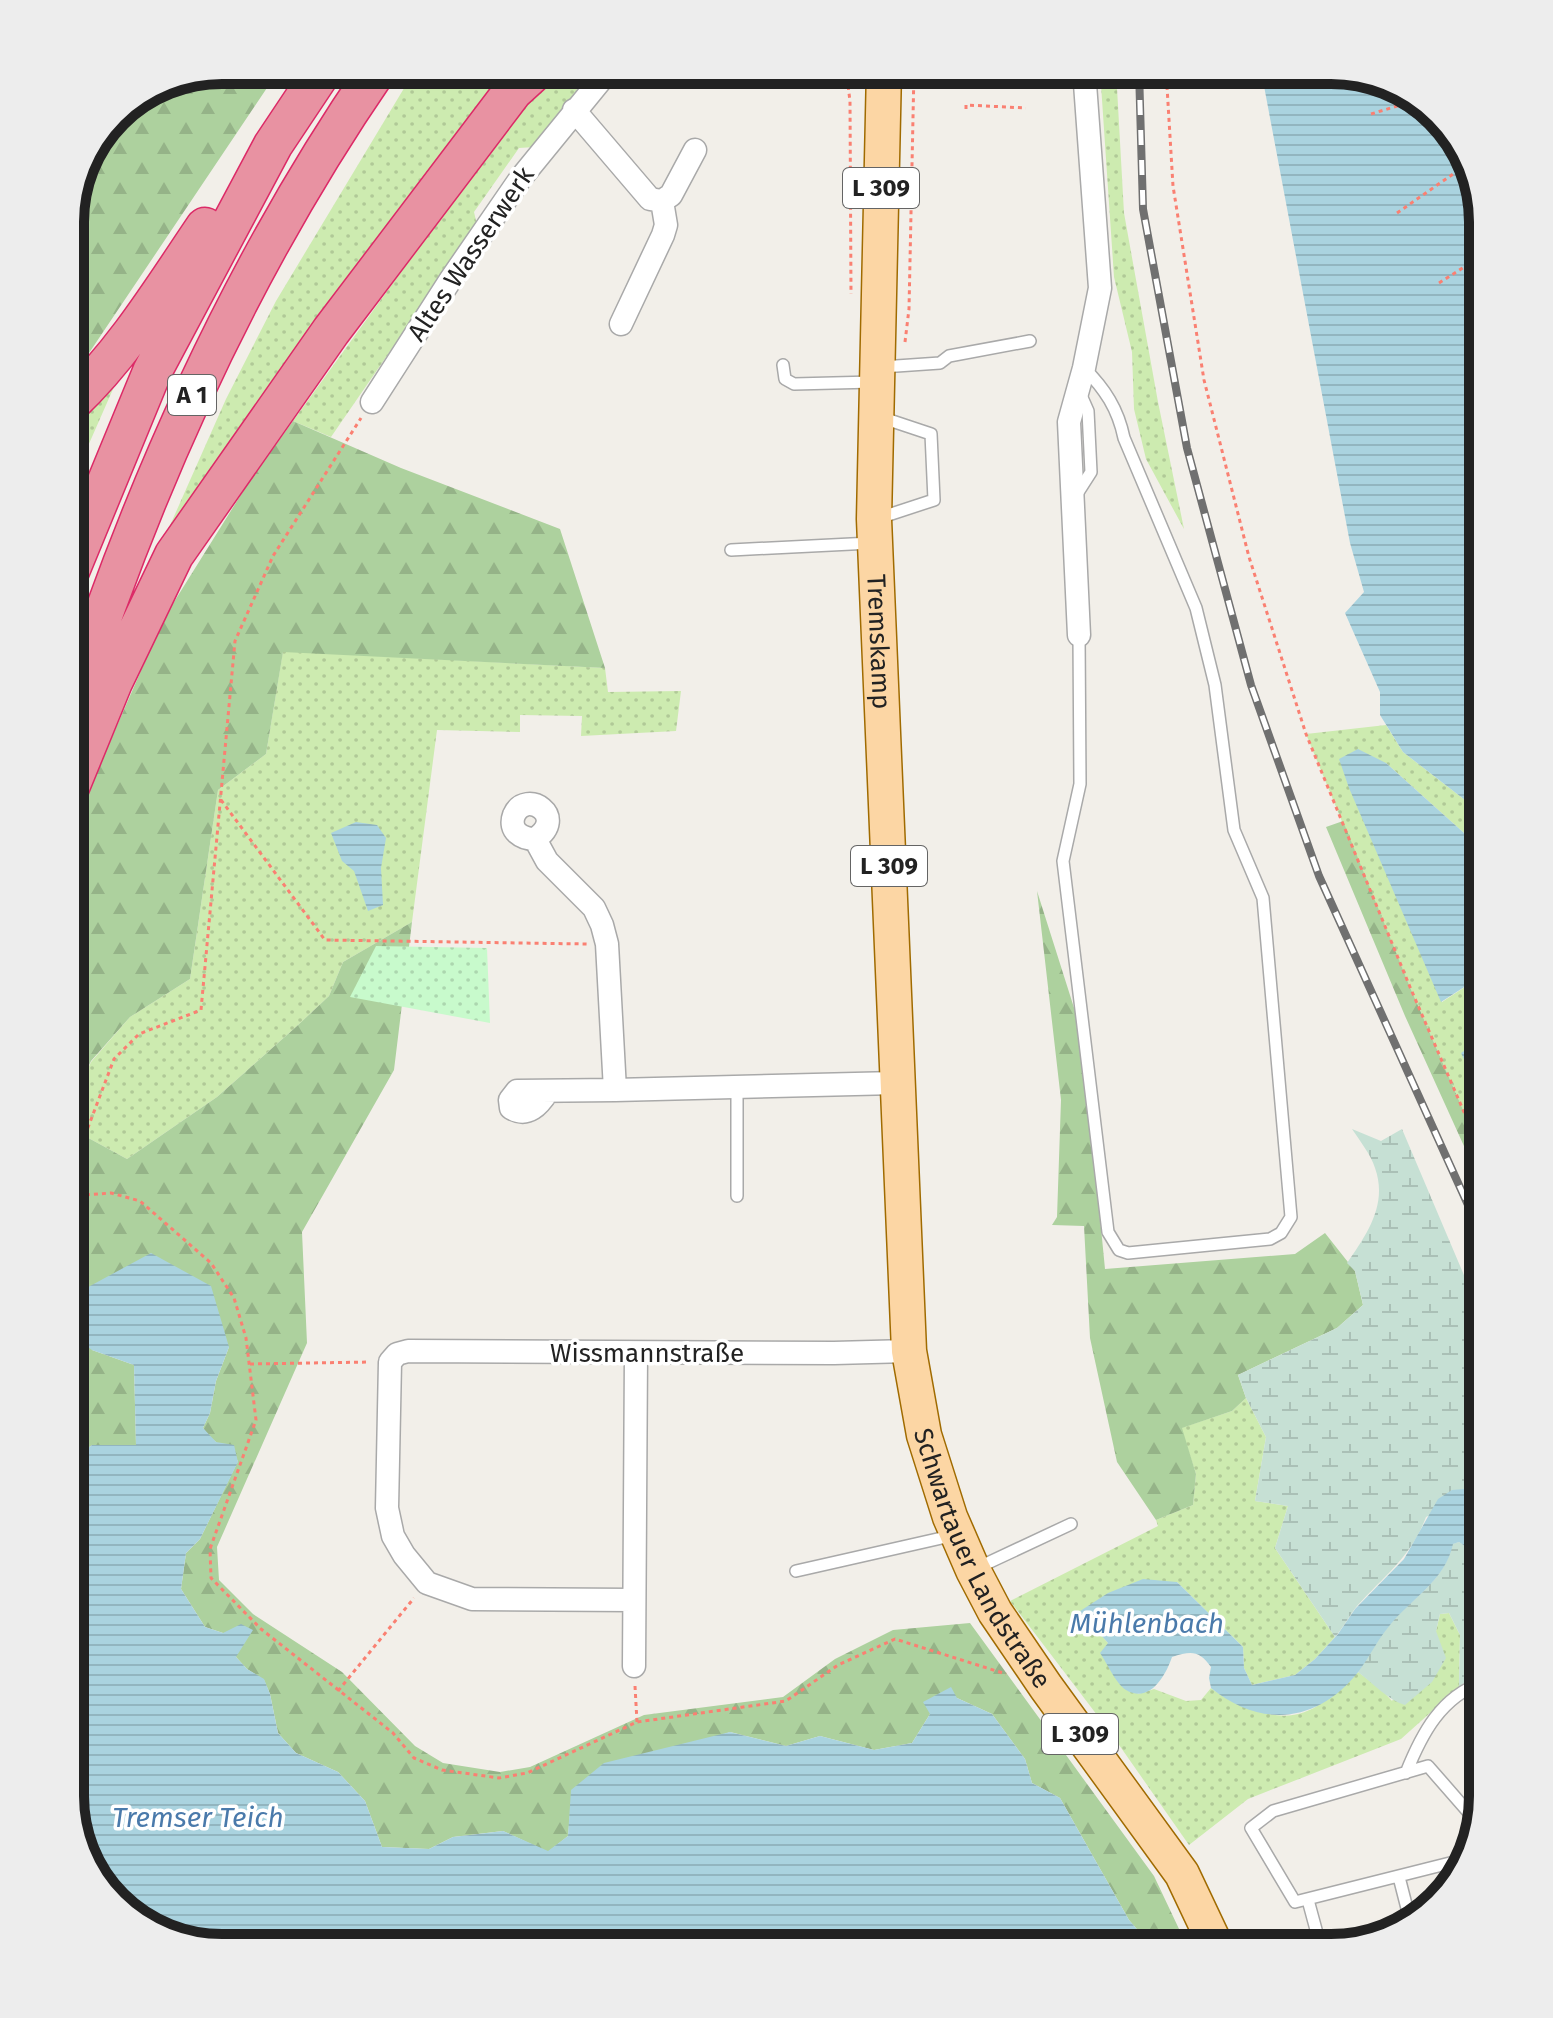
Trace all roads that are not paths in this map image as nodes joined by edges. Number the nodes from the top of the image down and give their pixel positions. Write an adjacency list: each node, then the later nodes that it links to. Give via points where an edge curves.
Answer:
1 (314, 84): 8 (highway, A 1)
2 (368, 84): 22 (highway, A 1, via 270,245 191,397 141,510)
3 (517, 84): 23 (highway, via 331,331 174,555)
4 (597, 84): 7 (street, Altes Wasserwerk)
5 (884, 84): 15 (main road, Tremskamp / L 309)
6 (1085, 84): 14 (street, via 1100,288)
7 (574, 110): 10 (street, via 650,199); 17 (street, Altes Wasserwerk, via 520,179)
8 (273, 145): 16 (highway, via 218,208 133,333); 19 (highway, A 1, via 152,372)
9 (695, 150): 10 (street, via 671,195)
10 (662, 201): 11 (street, via 663,235)
11 (621, 324)
12 (1030, 341): 15 (lane, via 949,356)
13 (783, 365): 15 (lane, via 785,379 794,384)
14 (1082, 378): 21 (street, via 1069,422); 21 (lane, via 1101,386 1119,415 1196,608 1215,685 1234,830 1263,898 1291,1217 1270,1239 1128,1253 1119,1250 1108,1232 1063,861 1080,784)
15 (877, 388): 18 (main road, Tremskamp / L 309); 18 (lane, via 931,434 934,500)
16 (84, 391)
17 (372, 402)
18 (875, 531): 20 (lane); 25 (main road, Tremskamp / L 309)
19 (84, 537)
20 (731, 550)
21 (1079, 637)
22 (84, 670)
23 (84, 753)
24 (535, 839): 27 (street, via 547,861 594,908 607,944)
25 (896, 1083): 26 (street); 30 (main road, Tremskamp / L 309)
26 (737, 1087): 27 (street); 29 (lane)
27 (615, 1090): 28 (street)
28 (548, 1091)
29 (737, 1196)
30 (901, 1213): 31 (main road, Schwartauer Landstraße / L 309)
31 (909, 1351): 32 (street, Wissmannstraße); 34 (main road, Schwartauer Landstraße / L 309, via 924,1435)
32 (636, 1353): 37 (street); 37 (street, Wissmannstraße, via 397,1354 390,1362 387,1508 393,1536 427,1583 472,1599)
33 (1071, 1524): 35 (lane)
34 (957, 1534): 35 (main road, Schwartauer Landstraße / L 309); 36 (lane)
35 (973, 1570): 46 (main road, Schwartauer Landstraße / L 309, via 1046,1687 1182,1874)
36 (796, 1571)
37 (634, 1600): 38 (street)
38 (634, 1666)
39 (1469, 1691): 40 (lane, via 1429,1723)
40 (1406, 1773): 41 (lane, via 1428,1766); 44 (lane, via 1273,1811 1251,1828 1295,1902)
41 (1467, 1811)
42 (1451, 1863): 43 (lane)
43 (1399, 1877): 44 (lane); 45 (lane)
44 (1308, 1900): 47 (lane)
45 (1408, 1911)
46 (1210, 1934)
47 (1317, 1934)

